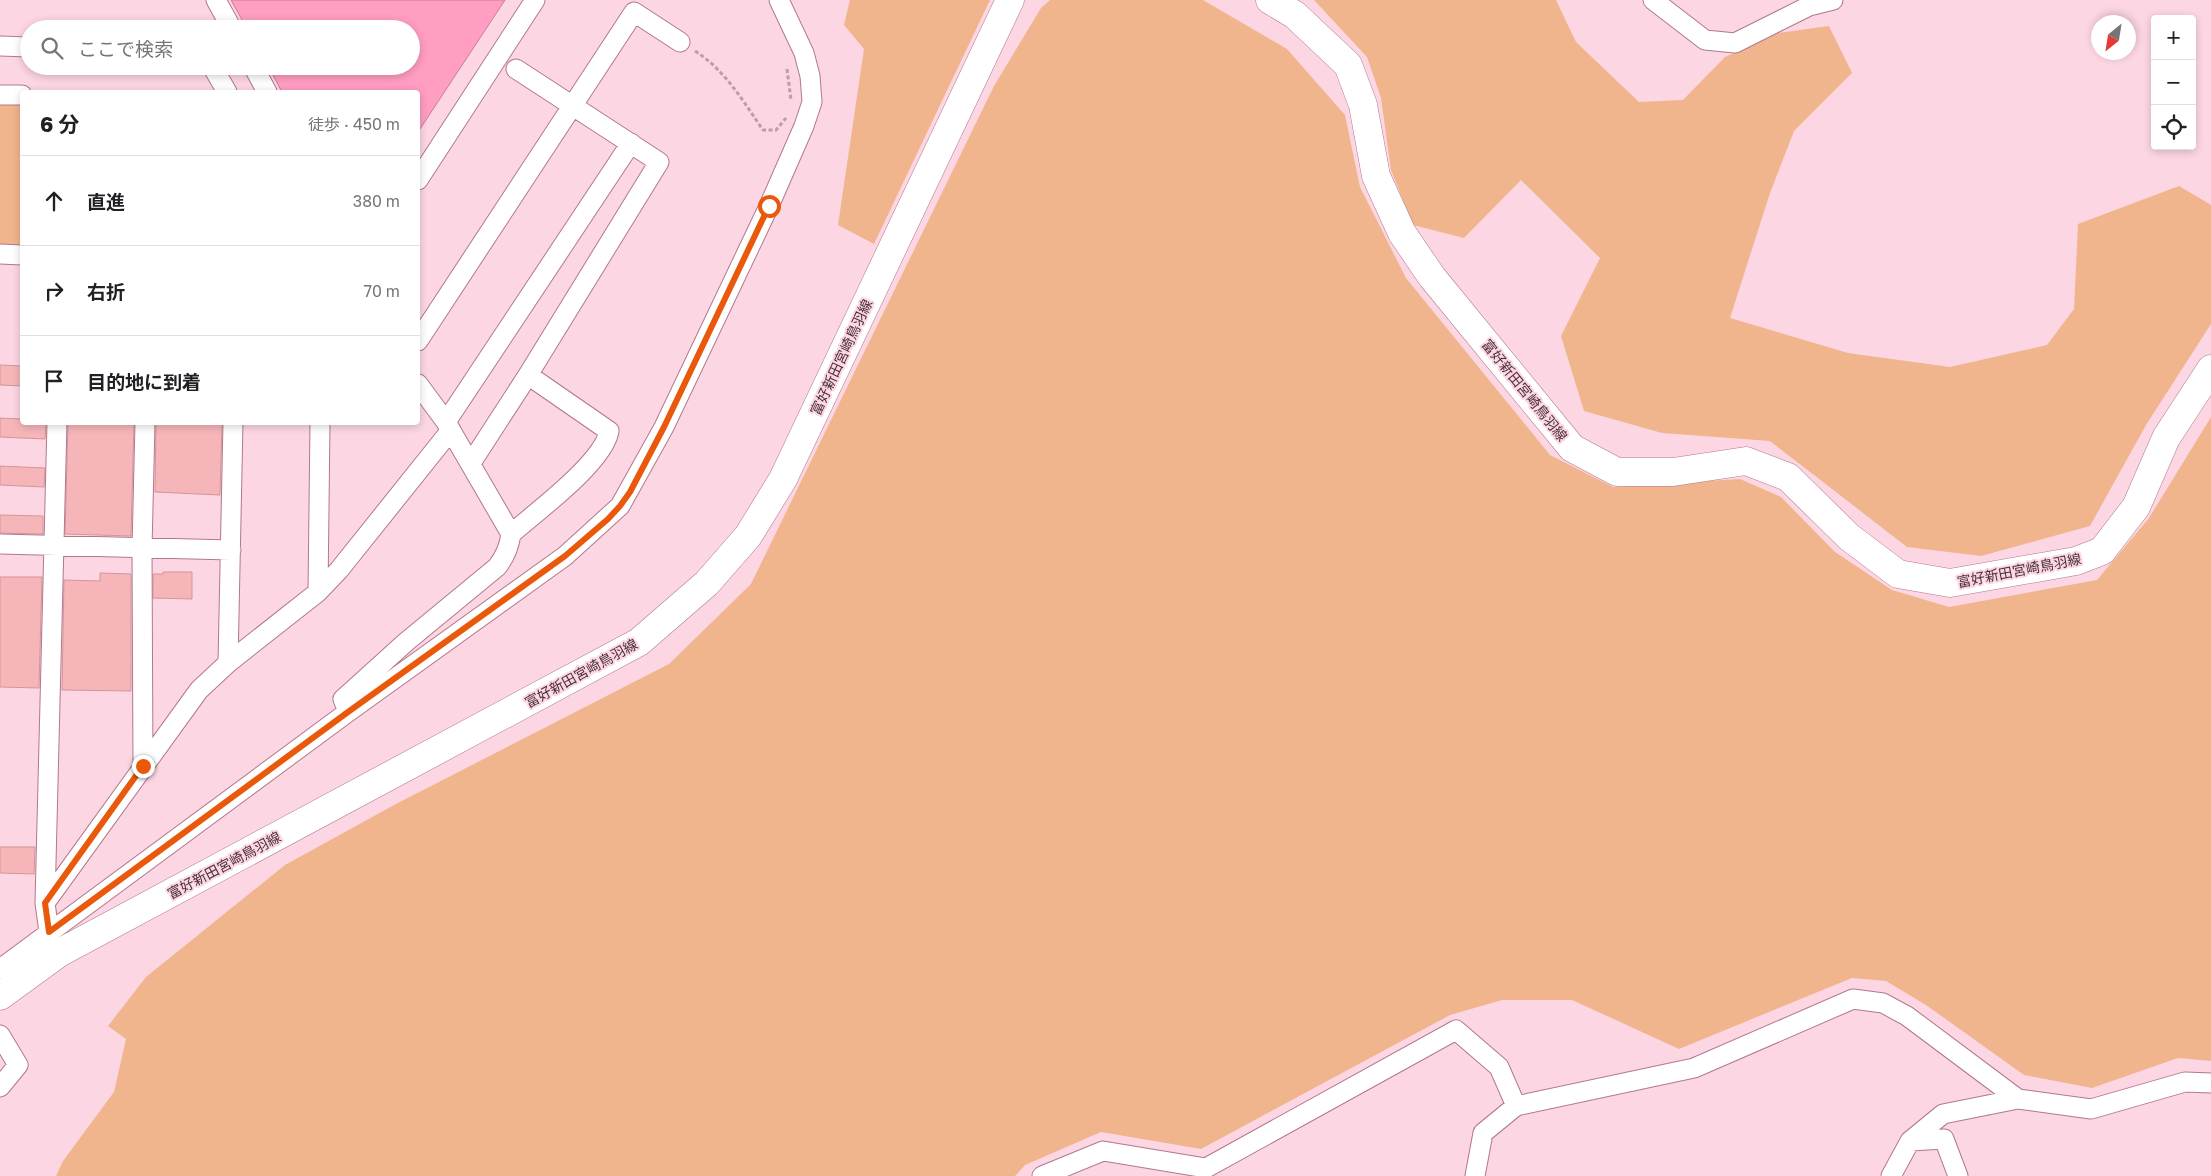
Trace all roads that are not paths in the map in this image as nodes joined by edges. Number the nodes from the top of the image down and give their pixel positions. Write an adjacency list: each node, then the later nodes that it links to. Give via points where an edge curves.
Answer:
1 (216, 0): 9 (street)
2 (535, 0): 22 (street)
3 (779, 0): 42 (street, via 804,53 812,102 798,143 769,206 630,492 608,519 565,556)
4 (1010, 0): 47 (main road, 富好新田宮崎鳥羽線, via 784,479 748,536 707,583 639,642 58,954)
5 (1270, 0): 26 (main road, 富好新田宮崎鳥羽線, via 1295,15 1348,64 1363,106 1376,176 1402,233 1432,277 1572,448 1617,472 1673,472 1746,461 1788,477 1849,537 1898,574 1950,583 2076,561 2102,551 2136,507 2166,438)
6 (1653, 0): 7 (street, via 1705,40 1735,43 1809,6)
7 (1834, 0)
8 (638, 6): 10 (street); 20 (street)
9 (227, 20)
10 (680, 42)
11 (0, 46): 12 (street)
12 (20, 47)
13 (516, 69): 20 (street)
14 (217, 75): 16 (street)
15 (258, 75): 17 (street)
16 (226, 90)
17 (266, 90)
18 (0, 95): 19 (street)
19 (20, 95)
20 (572, 106): 21 (street); 25 (street)
21 (631, 144): 27 (street, via 659,162); 33 (street)
22 (420, 177)
23 (0, 254): 24 (street)
24 (20, 255)
25 (420, 338)
26 (2211, 369)
27 (528, 375): 34 (street); 35 (street, via 609,431 599,453 586,467)
28 (420, 387): 33 (street)
29 (57, 425): 37 (street)
30 (145, 425): 38 (street)
31 (233, 425): 39 (street)
32 (320, 425): 40 (street)
33 (449, 426): 34 (street); 40 (street, via 340,570)
34 (470, 463): 35 (street)
35 (511, 534): 42 (street, via 504,558 497,567 343,699)
36 (0, 544): 37 (street)
37 (54, 546): 38 (street); 44 (street)
38 (142, 549): 39 (street); 43 (street)
39 (231, 550): 41 (street)
40 (318, 592): 41 (street)
41 (228, 663): 43 (street, via 199,690)
42 (348, 712): 45 (street)
43 (143, 766): 44 (street)
44 (45, 903): 45 (street)
45 (49, 932): 46 (street)
46 (0, 969)
47 (0, 996)
48 (0, 1035): 50 (street, via 18,1065)
49 (2211, 1084): 51 (street, via 2185,1082 2091,1109)
50 (0, 1087)
51 (2018, 1099): 52 (street, via 1908,1016 1883,1003 1853,998 1694,1068); 53 (street, via 1943,1114)
52 (1516, 1106): 54 (street, via 1498,1067 1456,1030 1206,1168 1102,1151); 55 (street, via 1483,1133)
53 (1910, 1141): 56 (street); 57 (street, via 1944,1138)
54 (1042, 1176)
55 (1475, 1176)
56 (1891, 1176)
57 (1958, 1176)

